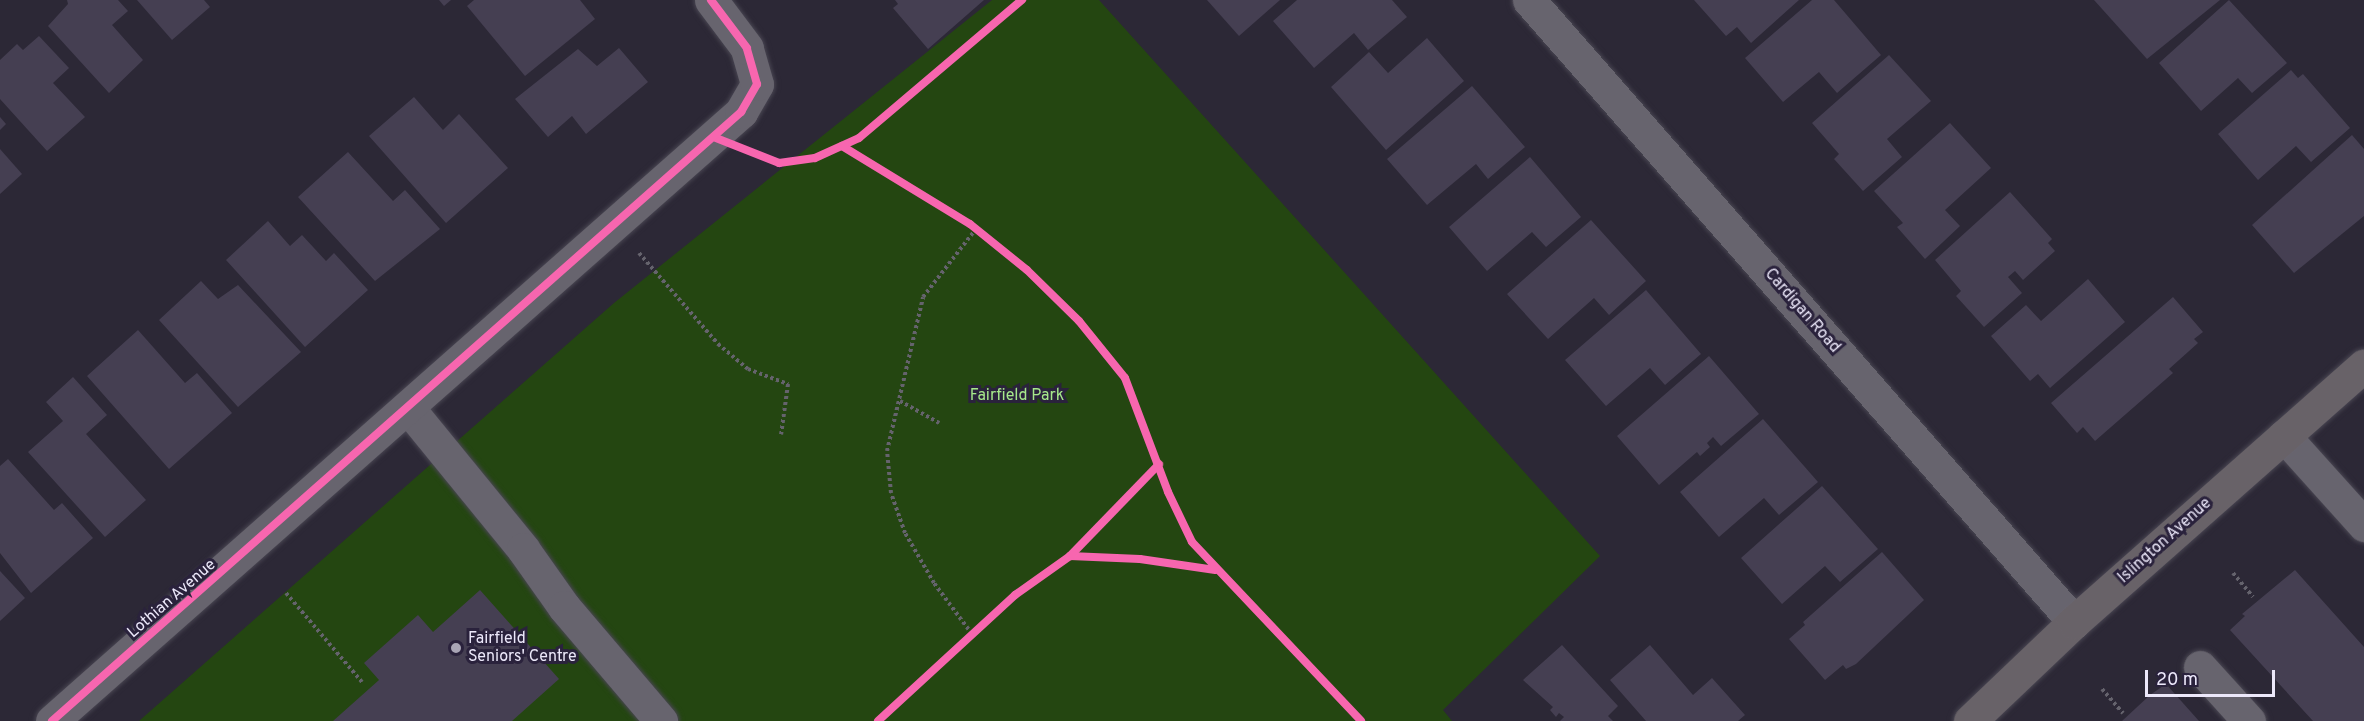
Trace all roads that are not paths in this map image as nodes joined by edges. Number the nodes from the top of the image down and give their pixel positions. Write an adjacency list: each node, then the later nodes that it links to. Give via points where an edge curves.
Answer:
1 (711, 0): 4 (street, Lothian Avenue, via 747,48 757,84 741,112)
2 (1529, 0): 7 (street, Cardigan Road)
3 (2364, 365): 5 (main road, Islington Avenue)
4 (409, 409): 9 (street, Lothian Avenue); 10 (street, via 523,549 564,607)
5 (2284, 436): 6 (street); 7 (main road, Islington Avenue)
6 (2364, 525)
7 (2074, 622): 11 (main road, Islington Avenue)
8 (2200, 667): 12 (street)
9 (52, 721)
10 (661, 721)
11 (1970, 721)
12 (2249, 721)

